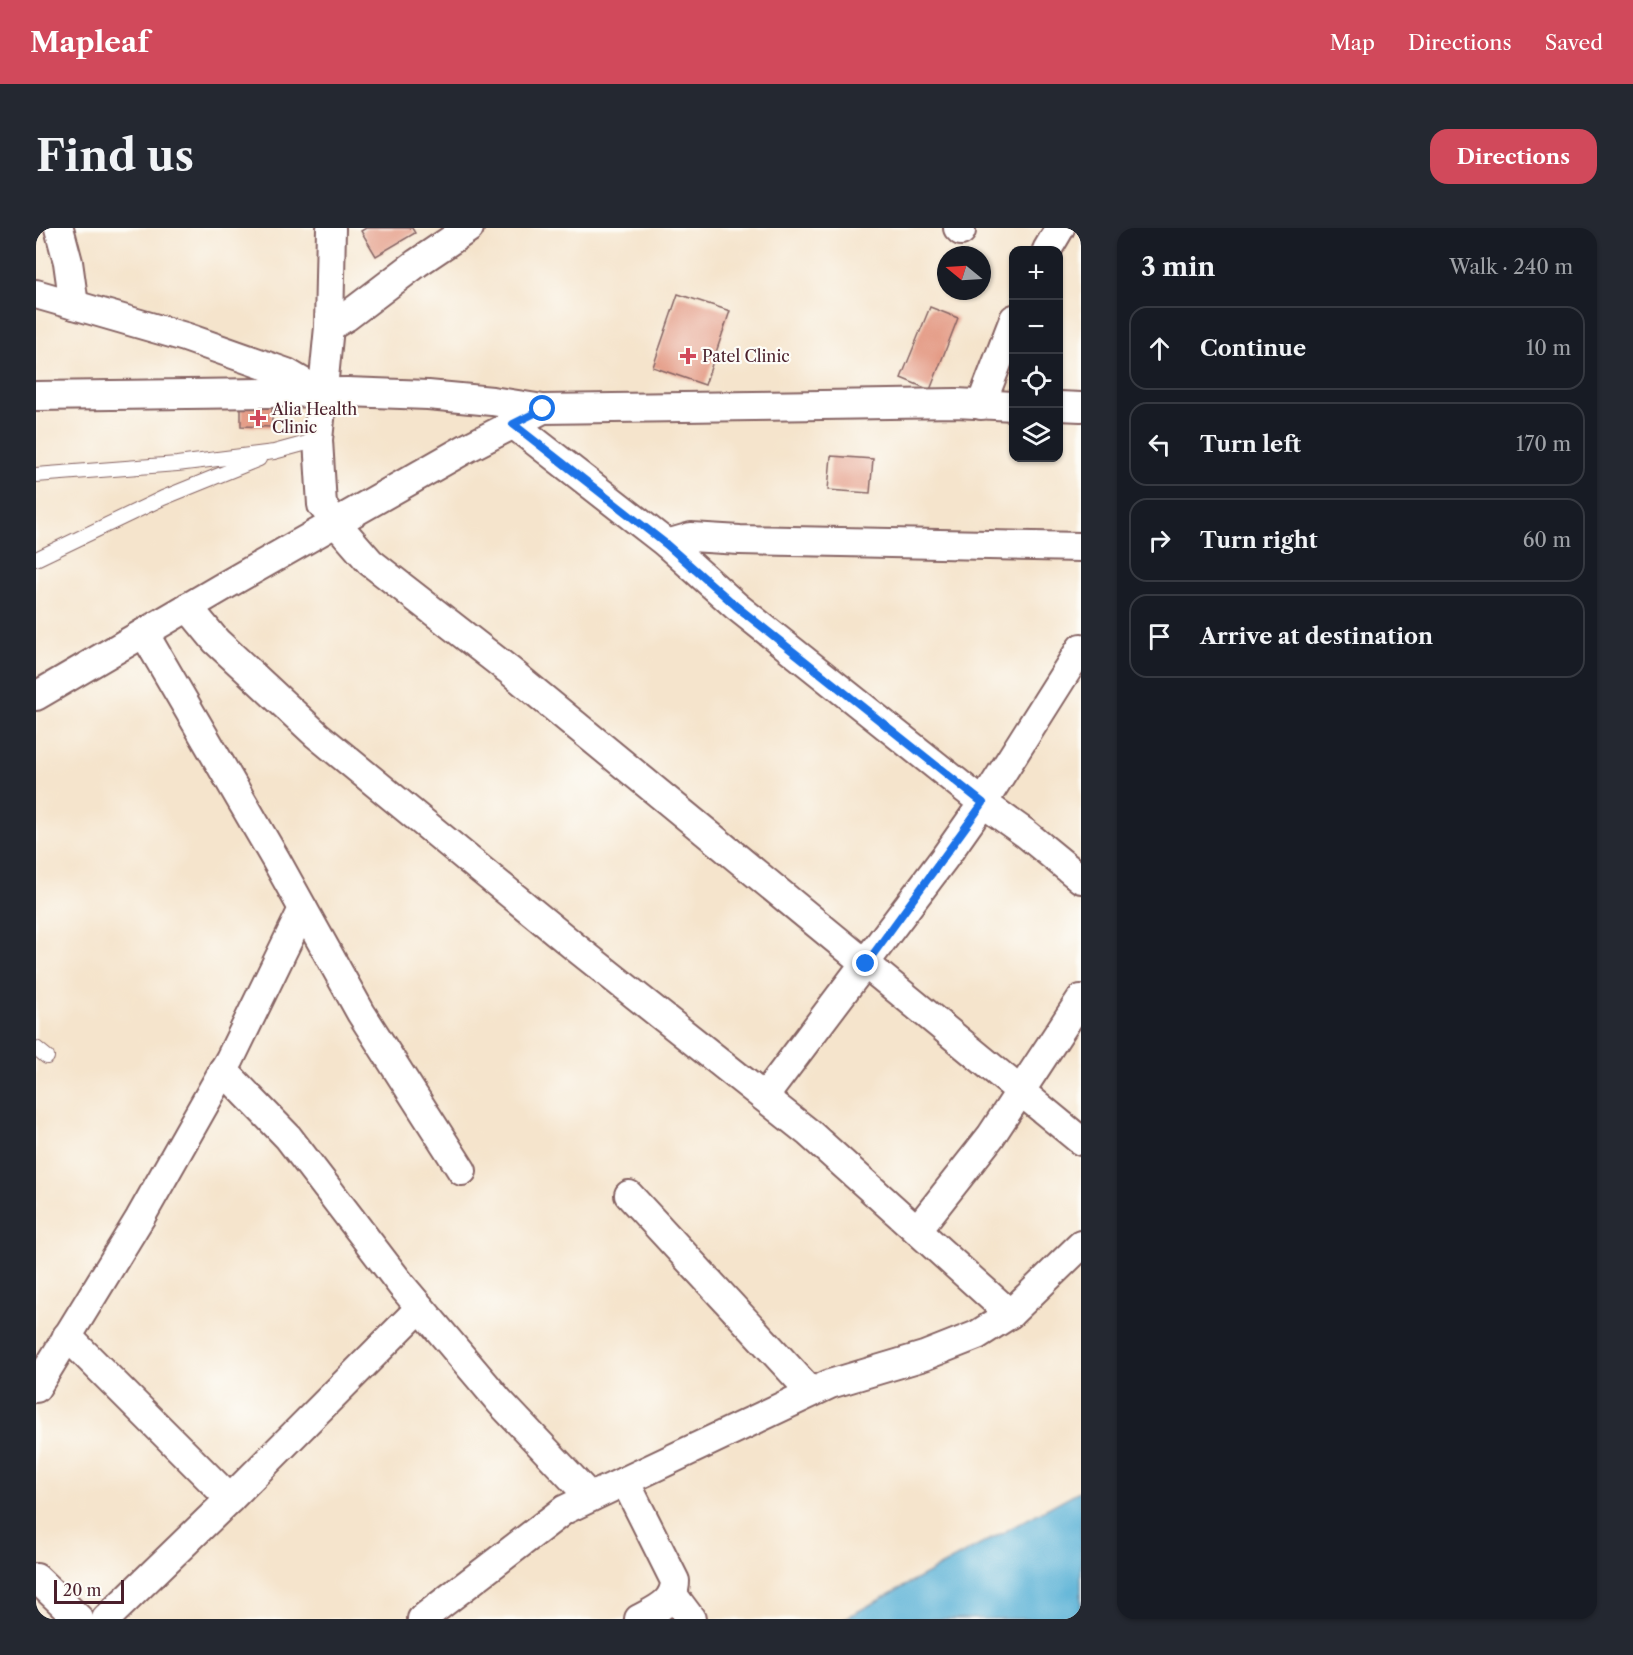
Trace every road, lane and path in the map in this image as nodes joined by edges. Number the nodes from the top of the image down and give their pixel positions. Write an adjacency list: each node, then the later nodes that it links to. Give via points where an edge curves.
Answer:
1 (59, 228): 7 (street)
2 (331, 228): 8 (street)
3 (470, 228): 8 (street)
4 (1060, 228): 5 (street)
5 (1049, 246)
6 (36, 294): 7 (street)
7 (74, 305): 10 (street, via 185,337 287,373)
8 (329, 327): 10 (street)
9 (1009, 332): 12 (street)
10 (321, 393): 11 (street); 16 (street, via 428,395); 18 (street)
11 (36, 396)
12 (981, 405): 13 (street); 16 (street)
13 (1009, 406)
14 (1063, 406): 15 (street)
15 (1081, 407)
16 (543, 409): 17 (street)
17 (513, 424): 21 (street); 22 (street)
18 (318, 440): 19 (lane); 21 (street, via 322,505)
19 (274, 452): 20 (lane); 24 (lane, via 163,498)
20 (36, 475)
21 (336, 523): 25 (street); 32 (street, via 370,562 510,671)
22 (666, 544): 23 (street, via 691,537); 29 (street, via 736,606)
23 (1081, 547)
24 (36, 559)
25 (188, 607): 26 (street); 36 (street, via 216,641 317,735)
26 (144, 633): 28 (street); 31 (street)
27 (1077, 664): 29 (street)
28 (36, 696)
29 (983, 803): 30 (street); 32 (street)
30 (1081, 879)
31 (303, 909): 34 (street); 38 (street, via 361,1012)
32 (866, 964): 35 (street); 36 (street)
33 (1081, 999): 35 (street)
34 (223, 1070): 42 (street, via 288,1137); 44 (street, via 140,1218)
35 (1020, 1091): 37 (street); 40 (street, via 992,1136)
36 (764, 1097): 40 (street)
37 (1081, 1141)
38 (462, 1171)
39 (629, 1195): 46 (street)
40 (917, 1230): 43 (street)
41 (1081, 1245): 43 (street)
42 (420, 1308): 48 (street, via 500,1402); 49 (street)
43 (1010, 1314): 46 (street, via 977,1335 924,1356)
44 (67, 1336): 45 (street); 49 (street)
45 (36, 1388)
46 (811, 1392): 47 (street)
47 (625, 1481): 48 (street); 51 (street, via 670,1569 675,1581)
48 (590, 1497): 54 (street, via 564,1510)
49 (230, 1499): 53 (street)
50 (36, 1578): 52 (street)
51 (673, 1595): 55 (street); 56 (street)
52 (79, 1619)
53 (106, 1619)
54 (422, 1619)
55 (639, 1619)
56 (691, 1619)

